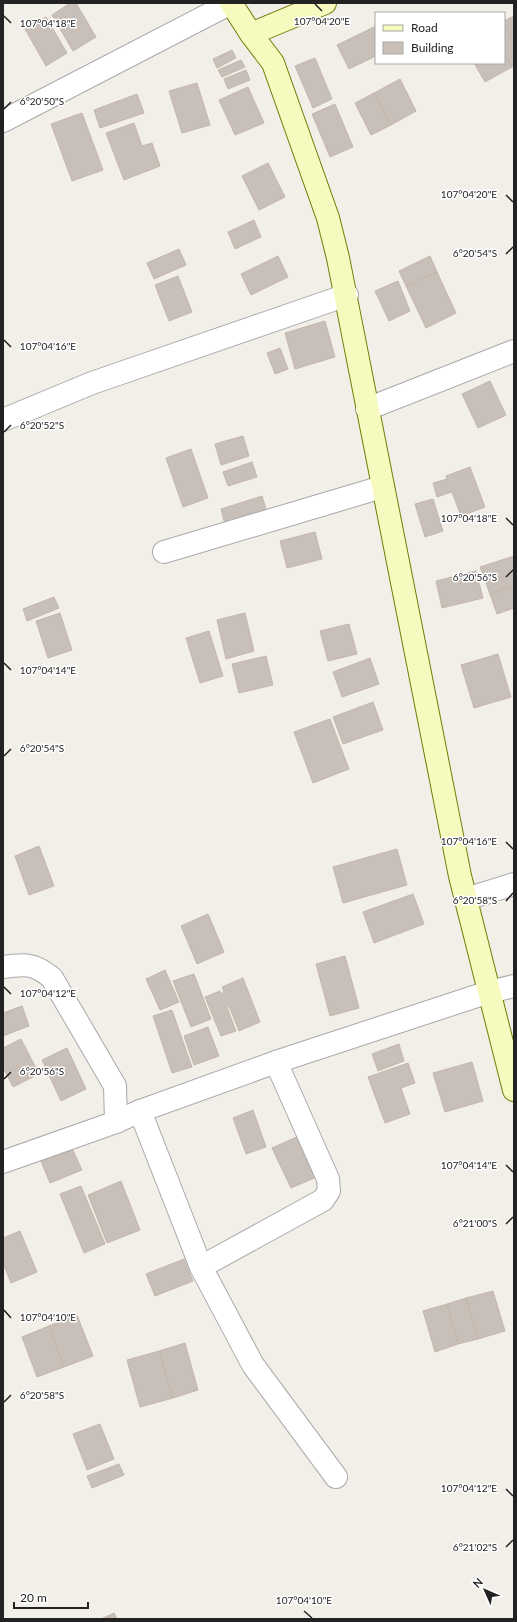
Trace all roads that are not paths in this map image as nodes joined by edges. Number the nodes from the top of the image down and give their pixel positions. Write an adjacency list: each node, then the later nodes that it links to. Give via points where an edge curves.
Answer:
1 (231, 3): 3 (street); 4 (street)
2 (325, 3): 3 (street)
3 (251, 34): 5 (street, via 273,63 328,218)
4 (3, 121)
5 (347, 295): 7 (street); 8 (street, via 92,383)
6 (514, 351): 7 (street)
7 (367, 409): 9 (street)
8 (3, 420)
9 (382, 487): 10 (street); 12 (street)
10 (164, 552)
11 (514, 884): 12 (street)
12 (466, 899): 15 (street)
13 (3, 967): 19 (street, via 26,964 41,969 52,978 115,1086)
14 (514, 986): 15 (street)
15 (489, 992): 16 (street); 17 (street)
16 (276, 1062): 18 (street); 21 (street, via 328,1179 329,1191 323,1200)
17 (514, 1090)
18 (140, 1111): 19 (street); 21 (street)
19 (116, 1122): 20 (street)
20 (3, 1162)
21 (201, 1267): 22 (street, via 253,1365)
22 (336, 1478)

